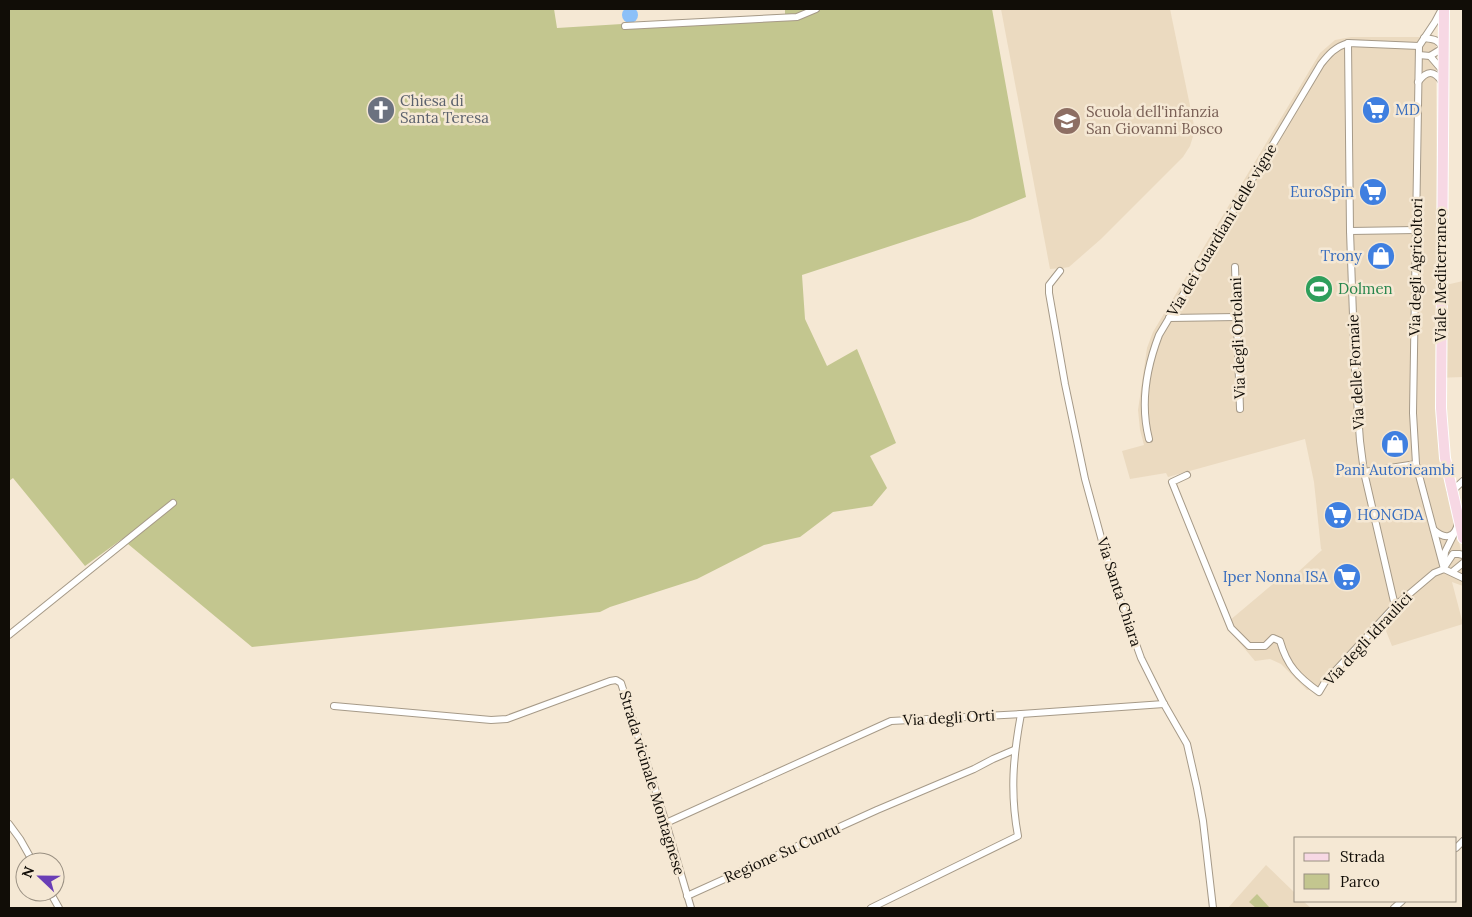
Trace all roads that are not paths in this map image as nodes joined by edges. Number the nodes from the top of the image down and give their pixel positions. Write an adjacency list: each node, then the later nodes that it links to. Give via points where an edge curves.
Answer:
1 (816, 9): 3 (street, via 797,18)
2 (1443, 9): 4 (street); 7 (main road, Viale Mediterraneo)
3 (624, 26)
4 (1424, 38): 6 (street); 7 (street, via 1440,42)
5 (1348, 44): 6 (street); 14 (street, Via delle Fornaie); 17 (street, Via dei Guardiani delle vigne, via 1338,46 1321,64)
6 (1419, 46): 8 (street, Via degli Agricoltori)
7 (1443, 48): 9 (street); 10 (main road, Viale Mediterraneo)
8 (1419, 55): 9 (street); 11 (street, Via degli Agricoltori)
9 (1430, 56): 10 (street)
10 (1442, 70): 12 (main road, Viale Mediterraneo)
11 (1418, 82): 12 (street, via 1429,73 1438,76); 13 (street, Via degli Agricoltori)
12 (1442, 82): 25 (main road, Viale Mediterraneo, via 1440,408)
13 (1416, 230): 14 (street); 21 (street, Via degli Agricoltori, via 1413,413)
14 (1350, 231): 22 (street, Via delle Fornaie, via 1355,372)
15 (1235, 268): 18 (street, Via degli Ortolani)
16 (1060, 272): 38 (street, Via Santa Chiara, via 1049,285 1049,293 1085,479 1124,614)
17 (1169, 318): 18 (street); 20 (street, Via dei Guardiani delle vigne, via 1152,352 1146,382)
18 (1237, 318): 19 (street, Via degli Ortolani)
19 (1240, 409)
20 (1148, 439)
21 (1416, 464): 22 (street); 27 (street, Via degli Agricoltori)
22 (1364, 472): 36 (street, Via delle Fornaie)
23 (1188, 474): 36 (street, Via degli Idraulici, via 1172,482 1231,628 1249,646 1265,646 1273,638 1280,640 1284,656 1302,680 1319,692)
24 (1463, 481): 25 (street)
25 (1451, 492): 28 (main road, Viale Mediterraneo, via 1459,521)
26 (173, 503): 37 (street)
27 (1433, 529): 28 (street, via 1440,536); 29 (street, Via degli Agricoltori)
28 (1459, 536): 30 (street)
29 (1438, 546): 30 (street); 33 (street, Via degli Agricoltori)
30 (1449, 553): 31 (street); 33 (street)
31 (1463, 556)
32 (1463, 564): 34 (street)
33 (1444, 569): 34 (street); 36 (street, Via degli Idraulici, via 1434,573)
34 (1452, 572): 35 (street)
35 (1463, 578)
36 (1395, 606)
37 (9, 635)
38 (1164, 704): 40 (street, Via degli Orti); 48 (street, Via Santa Chiara, via 1187,744 1201,813)
39 (334, 706): 42 (street, Strada vicinale Montagnese, via 507,719 616,680 621,683)
40 (1021, 714): 41 (street); 42 (street, Via degli Orti, via 891,721)
41 (1014, 750): 45 (street, Regione Su Cuntu); 47 (street, via 1013,809 1018,836)
42 (666, 823): 45 (street, Strada vicinale Montagnese)
43 (9, 824): 44 (street)
44 (27, 852)
45 (686, 896): 46 (street, Strada vicinale Montagnese)
46 (691, 908)
47 (870, 908)
48 (1213, 908)

